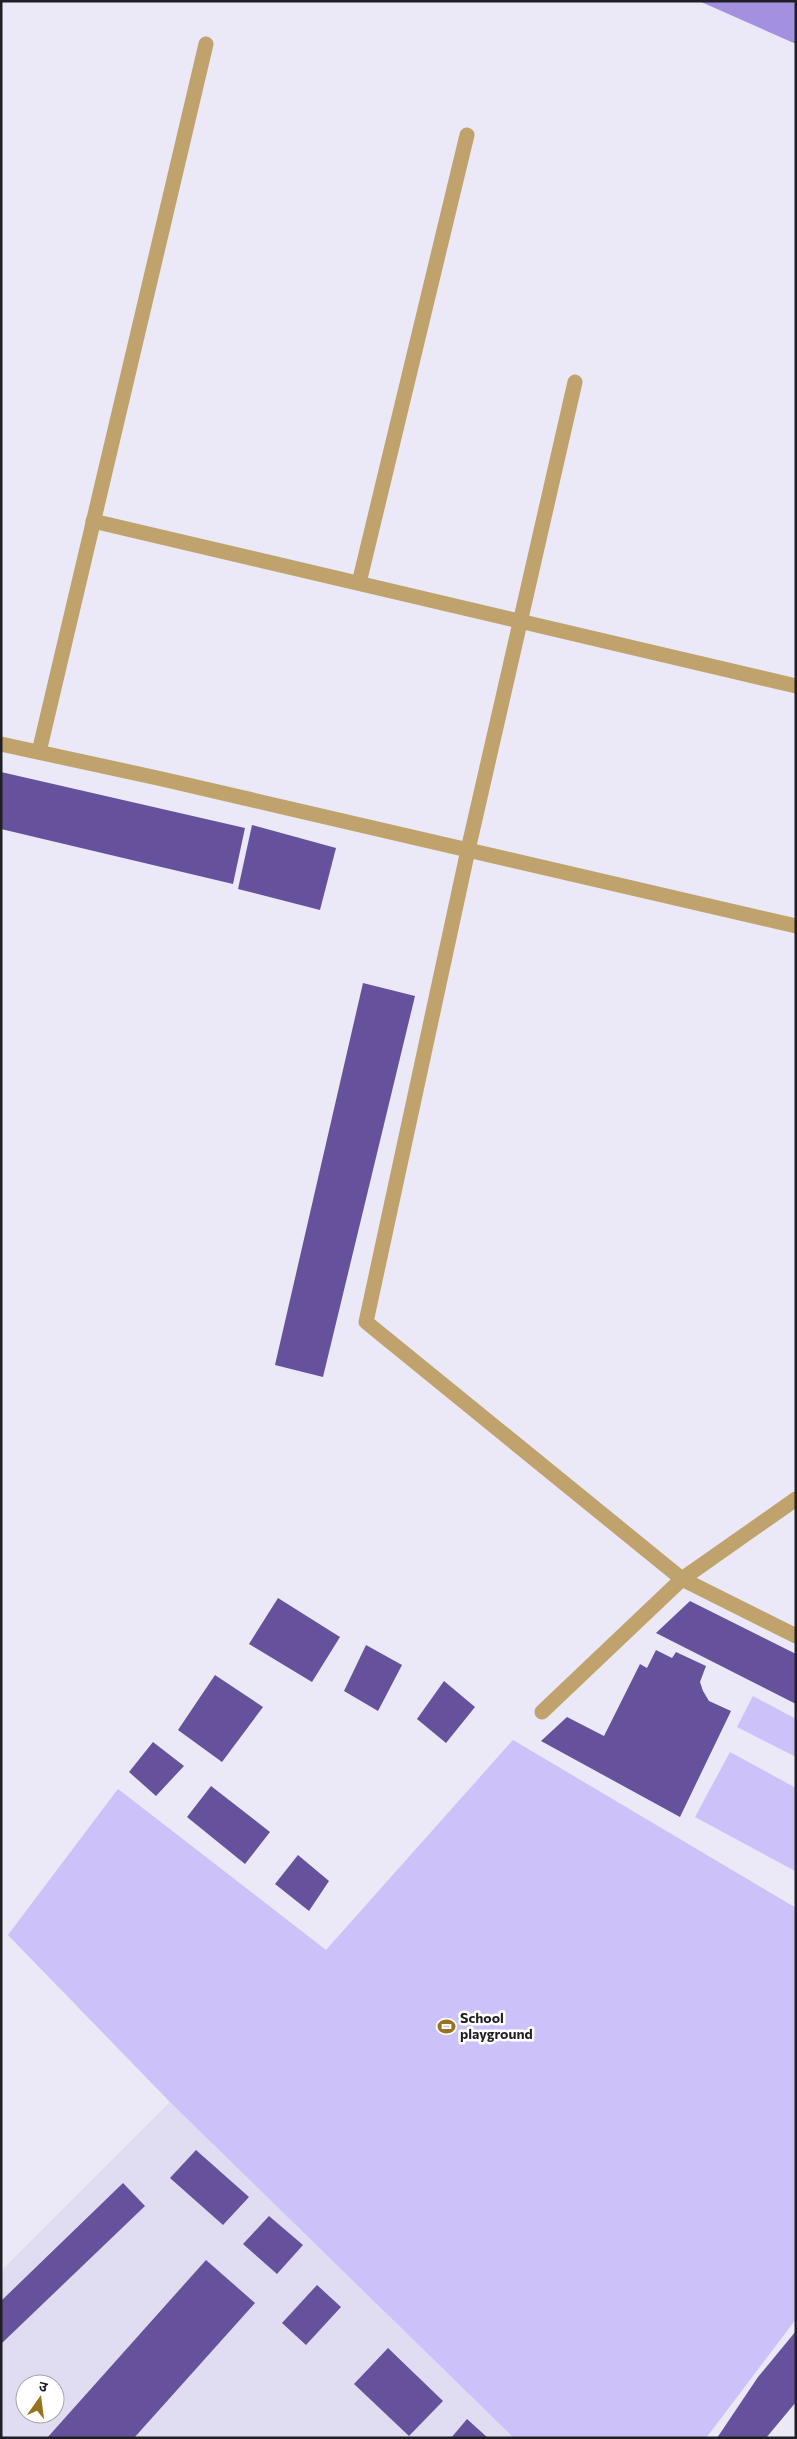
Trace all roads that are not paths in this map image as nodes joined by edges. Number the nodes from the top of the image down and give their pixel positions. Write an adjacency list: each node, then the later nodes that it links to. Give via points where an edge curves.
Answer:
1 (206, 44): 4 (street)
2 (467, 135): 5 (street)
3 (575, 382): 6 (street)
4 (93, 521): 5 (street); 9 (street)
5 (359, 583): 6 (street)
6 (520, 621): 7 (street); 10 (street)
7 (796, 686)
8 (1, 744): 9 (street)
9 (39, 752): 10 (street)
10 (468, 850): 11 (street); 13 (street, via 366,1322)
11 (796, 926)
12 (796, 1499): 13 (street)
13 (682, 1579): 14 (street); 15 (street)
14 (796, 1636)
15 (542, 1712)

